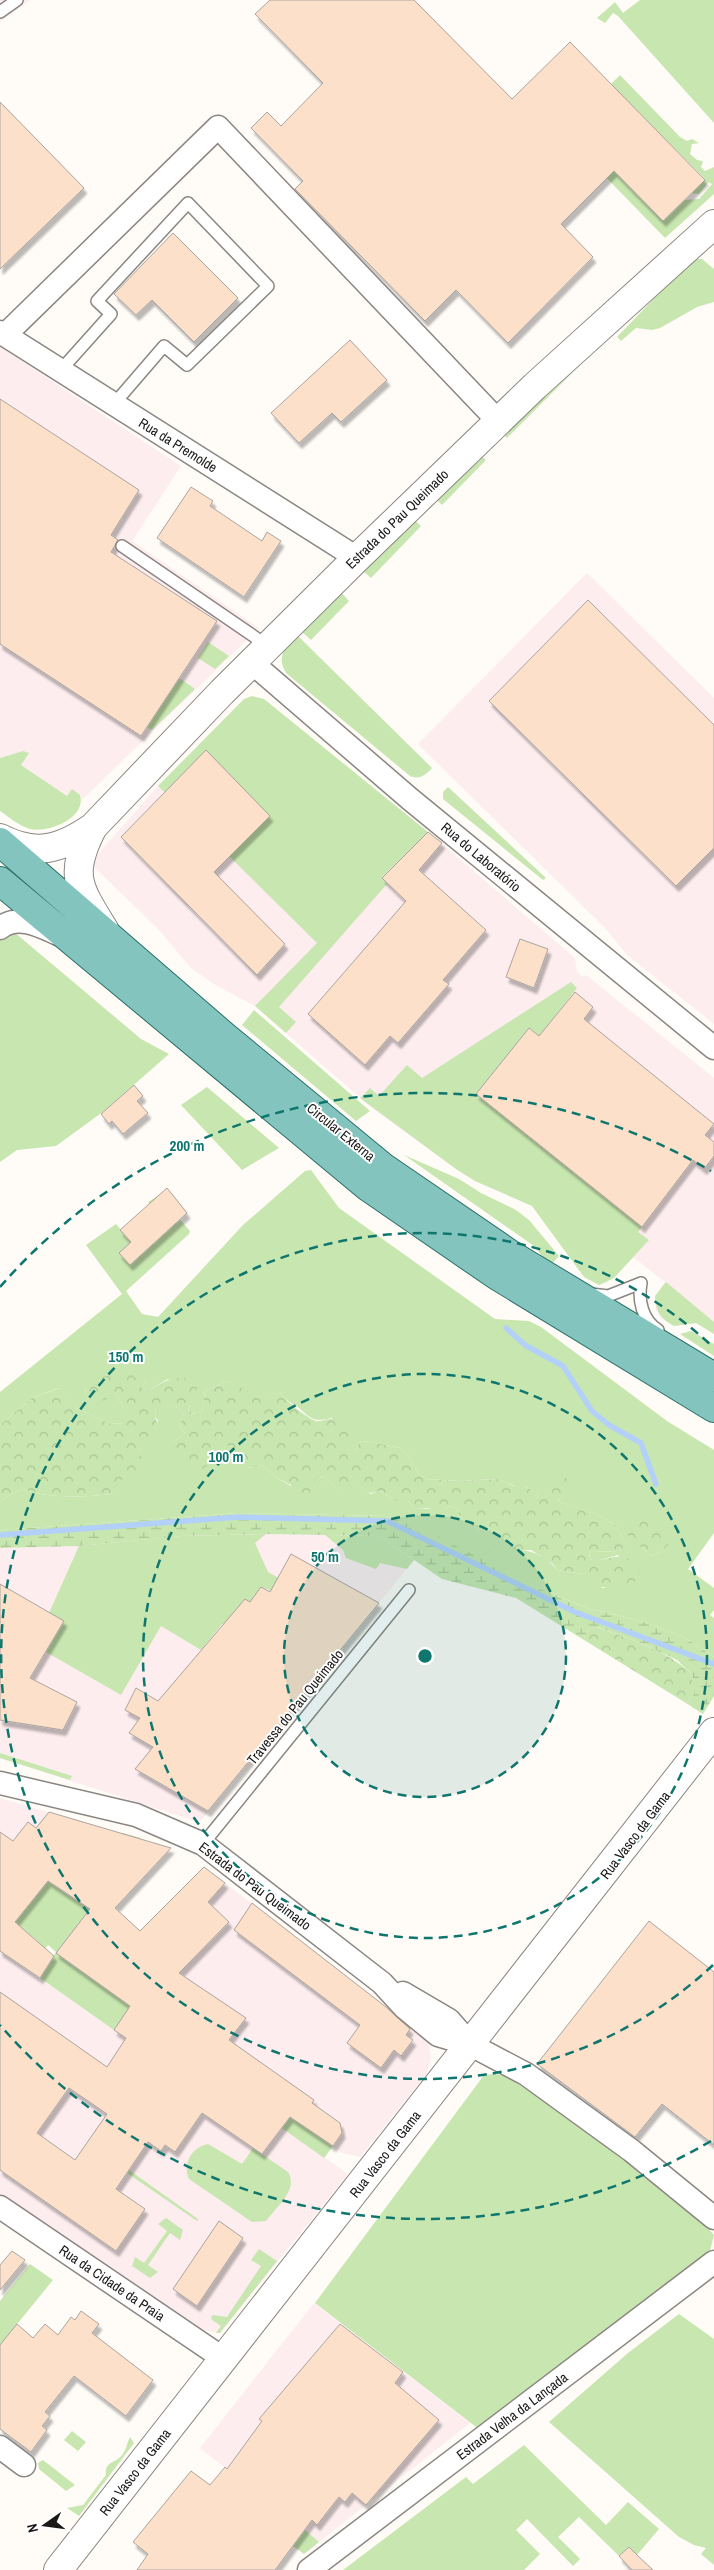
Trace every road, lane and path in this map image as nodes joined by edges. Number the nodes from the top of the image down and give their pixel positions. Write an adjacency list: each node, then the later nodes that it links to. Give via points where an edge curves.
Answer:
1 (17, 0): 2 (lane)
2 (0, 12)
3 (714, 224): 7 (street, Estrada do Pau Queimado)
4 (3, 334): 5 (street, Rua da Premolde); 7 (street, via 218,126)
5 (60, 371): 6 (street, Rua da Premolde); 6 (lane, via 111,314 97,301 188,203 268,286 187,365 164,346)
6 (114, 404): 9 (street, Rua da Premolde)
7 (499, 422): 9 (street, Estrada do Pau Queimado)
8 (122, 546): 10 (lane)
9 (357, 558): 10 (street, Estrada do Pau Queimado)
10 (260, 654): 11 (street, Estrada do Pau Queimado); 18 (street, Rua do Laboratório, via 410,799)
11 (93, 827): 12 (street, via 72,841 53,848 32,850); 16 (street, via 78,863 79,882)
12 (0, 838)
13 (0, 842): 16 (main road, Circular Externa)
14 (0, 881): 17 (main road, Circular Externa)
15 (0, 928): 17 (street, via 16,921 33,923)
16 (105, 932): 19 (main road, Circular Externa, via 383,1167 510,1254)
17 (65, 937): 22 (main road, Circular Externa, via 368,1187 496,1275)
18 (714, 1048)
19 (565, 1287): 20 (lane, via 608,1296 641,1283 641,1307 650,1326); 21 (main road, Circular Externa)
20 (714, 1367)
21 (714, 1377)
22 (714, 1408)
23 (410, 1590): 26 (lane, Travessa do Pau Queimado)
24 (713, 1733): 27 (street, Rua Vasco da Gama)
25 (0, 1783): 26 (street, Estrada do Pau Queimado, via 136,1815)
26 (203, 1844): 27 (street, Estrada do Pau Queimado, via 382,1982 405,2008 438,2035)
27 (471, 2045): 29 (street, via 526,2074 632,2151); 31 (street, Rua Vasco da Gama)
28 (0, 2207): 31 (street, Rua da Cidade da Praia)
29 (714, 2218)
30 (714, 2262): 35 (street, Estrada Velha da Lançada)
31 (224, 2359): 34 (street, Rua Vasco da Gama)
32 (0, 2447): 33 (street)
33 (24, 2465)
34 (58, 2570)
35 (309, 2570)

